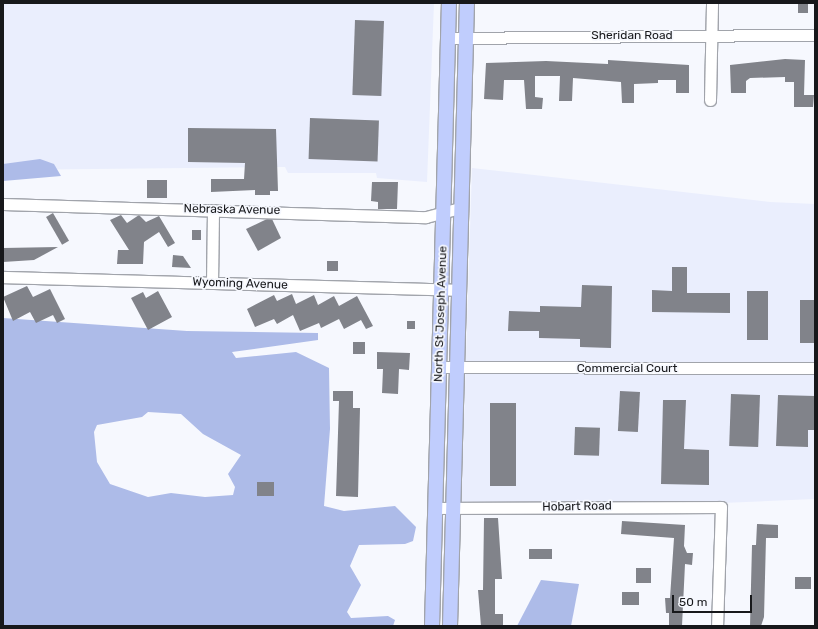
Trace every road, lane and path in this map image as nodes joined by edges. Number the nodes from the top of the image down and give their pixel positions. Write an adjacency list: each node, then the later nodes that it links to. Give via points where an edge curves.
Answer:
1 (449, 3): 7 (main road, North St Joseph Avenue)
2 (467, 3): 5 (main road, North St Joseph Avenue)
3 (712, 3): 6 (street)
4 (815, 35): 6 (street, Sheridan Road)
5 (466, 36): 6 (street, Sheridan Road); 7 (street, Sheridan Road); 10 (main road, North St Joseph Avenue)
6 (712, 36): 8 (street)
7 (448, 38): 12 (main road, North St Joseph Avenue)
8 (710, 100)
9 (3, 204): 11 (street, Nebraska Avenue)
10 (460, 208): 12 (street, Nebraska Avenue); 15 (main road, North St Joseph Avenue)
11 (213, 210): 12 (street, Nebraska Avenue, via 426,217); 14 (street)
12 (443, 213): 16 (main road, North St Joseph Avenue)
13 (3, 277): 14 (street, Wyoming Avenue)
14 (212, 283): 16 (street, Wyoming Avenue)
15 (459, 290): 16 (street, Wyoming Avenue); 18 (main road, North St Joseph Avenue)
16 (441, 291): 17 (main road, North St Joseph Avenue)
17 (439, 367): 18 (street, Commercial Court); 20 (main road, North St Joseph Avenue)
18 (457, 367): 19 (street, Commercial Court); 21 (main road, North St Joseph Avenue)
19 (815, 368)
20 (434, 508): 21 (street, Hobart Road); 22 (main road, North St Joseph Avenue)
21 (454, 508): 23 (main road, North St Joseph Avenue); 24 (street, Hobart Road, via 720,507)
22 (432, 626)
23 (450, 626)
24 (717, 626)

